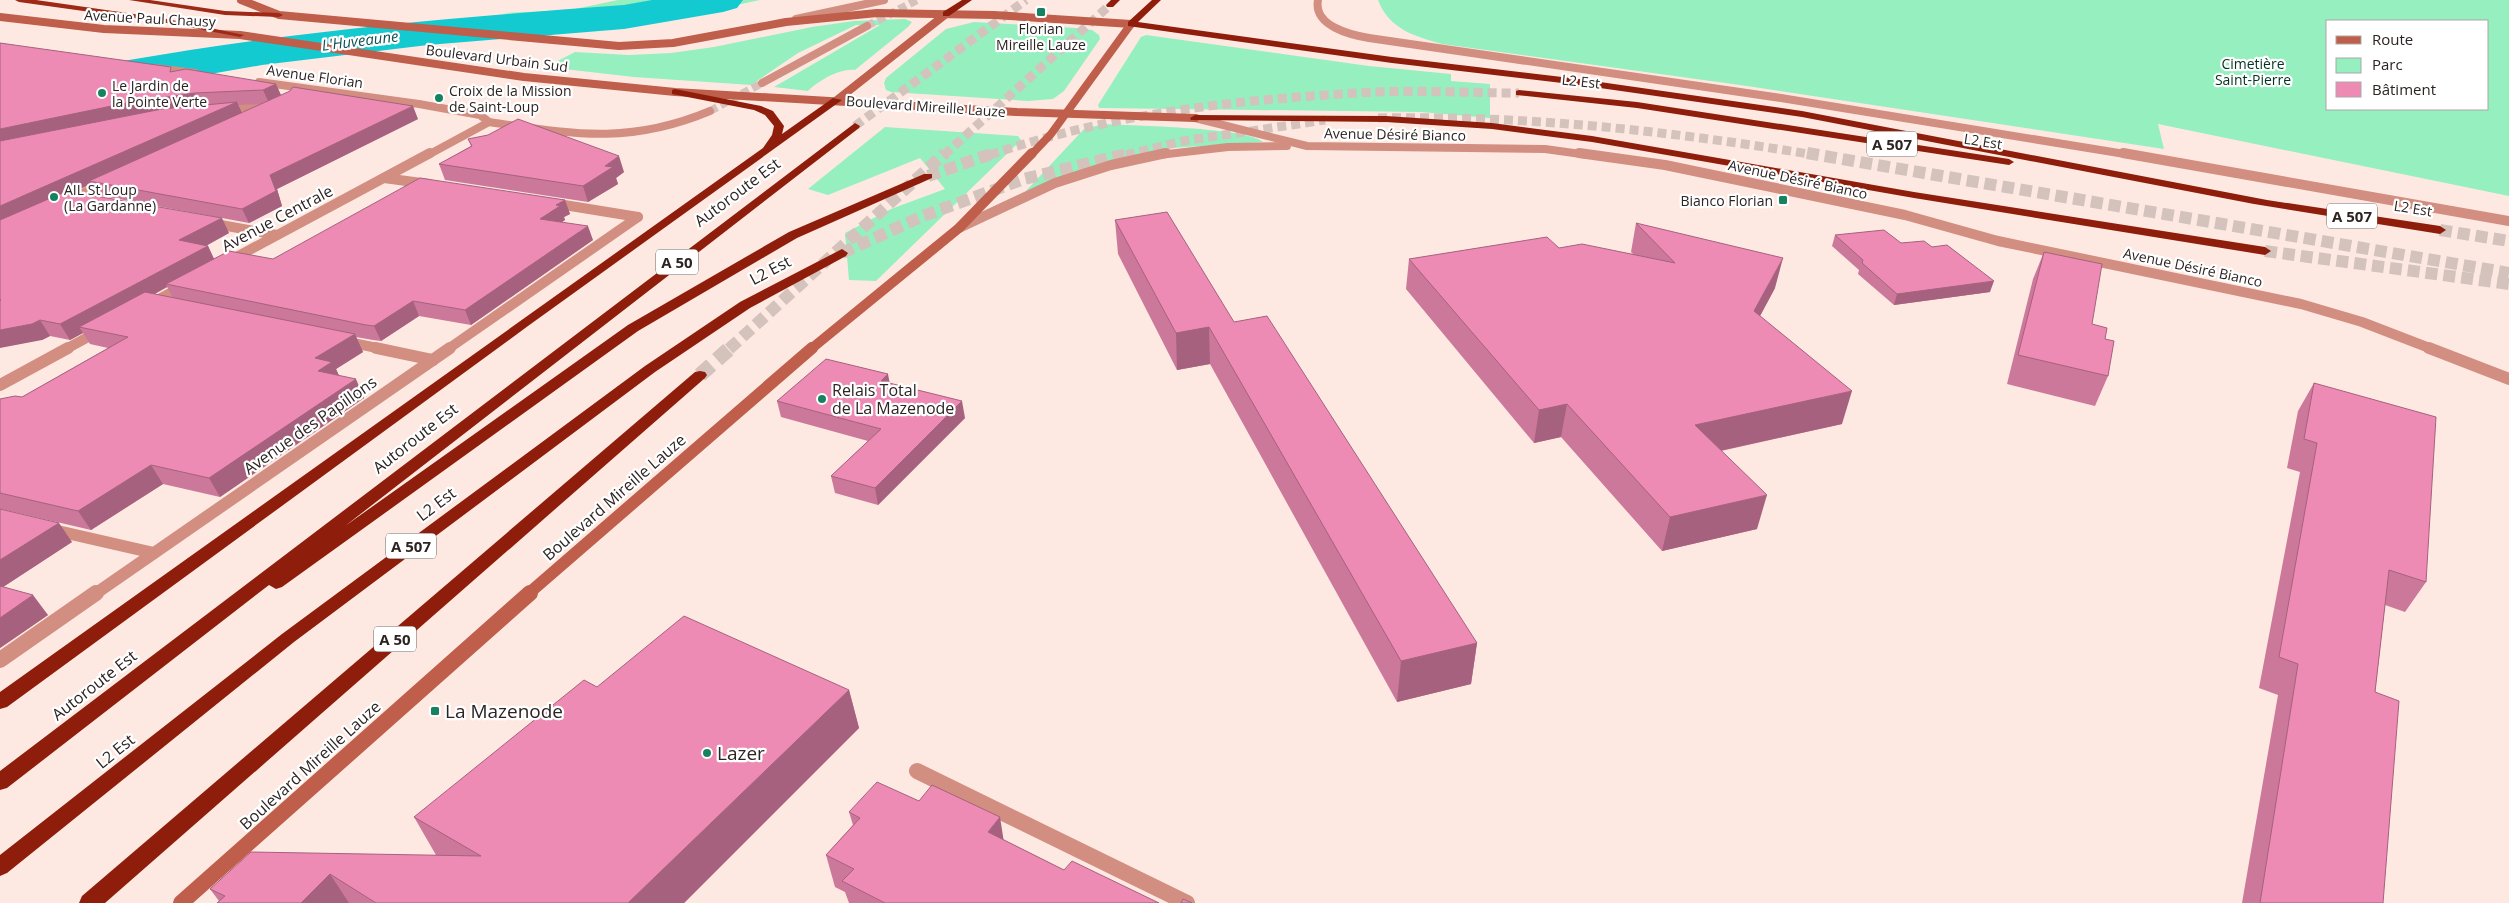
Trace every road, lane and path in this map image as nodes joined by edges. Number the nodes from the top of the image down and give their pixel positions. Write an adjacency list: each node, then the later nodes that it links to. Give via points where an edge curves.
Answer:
1 (19, 0): 14 (highway, Boulevard Urbain Sud, via 162,20)
2 (133, 0): 9 (highway, Boulevard Urbain Sud, via 225,13)
3 (241, 0): 9 (main road)
4 (884, 0): 11 (street)
5 (968, 0): 8 (highway)
6 (1157, 0): 12 (highway)
7 (1318, 0): 41 (street, via 1322,17 1332,24 1350,34 1385,41 1781,98 2176,162)
8 (946, 14): 11 (main road, via 877,13); 12 (main road); 21 (main road, Boulevard Mireille Lauze)
9 (279, 15): 11 (main road, Boulevard Urbain Sud, via 589,44 645,46)
10 (0, 16): 14 (main road, Avenue Paul Chausy, via 104,30)
11 (786, 22)
12 (1131, 24): 24 (main road, Boulevard Mireille Lauze); 38 (highway, via 1767,108)
13 (867, 26): 18 (street)
14 (240, 35): 19 (main road, Boulevard Urbain Sud, via 524,77)
15 (150, 67): 16 (street)
16 (206, 74)
17 (254, 81): 27 (street, Avenue Florian, via 420,104 480,115)
18 (762, 83)
19 (675, 92): 21 (main road, Boulevard Urbain Sud); 30 (highway, via 769,113 779,126 777,135)
20 (1519, 93): 38 (highway, L2 Est / A 507, via 1638,105)
21 (837, 100): 24 (main road, Boulevard Mireille Lauze); 30 (highway)
22 (213, 111): 25 (street, via 274,108)
23 (710, 111): 27 (street, Avenue Florian, via 670,127 611,136)
24 (1064, 114): 26 (main road, Avenue Désiré Bianco); 42 (main road, Boulevard Mireille Lauze, via 1051,134)
25 (253, 117)
26 (1195, 118): 29 (street, Avenue Désiré Bianco); 45 (highway, via 1386,119 1501,127 1592,139)
27 (489, 122): 33 (street, Avenue Centrale)
28 (855, 126): 62 (highway, Autoroute Est / A 50)
29 (1307, 146): 42 (street, via 1192,149 1106,166 1055,183); 56 (street, Avenue Désiré Bianco, via 1544,149 1665,165 1905,215 1998,241 2301,304 2362,322)
30 (762, 155): 61 (highway)
31 (928, 176): 62 (highway, L2 Est / A 507, via 793,235 633,328)
32 (119, 178): 35 (street)
33 (384, 178): 34 (street); 44 (street, Avenue Centrale)
34 (440, 186)
35 (74, 198): 36 (street); 39 (street)
36 (94, 201)
37 (544, 202): 54 (street, Avenue des Papillons, via 638,217)
38 (2263, 202): 43 (highway, L2 Est / A 507)
39 (58, 205)
40 (200, 221): 44 (street)
41 (2509, 221)
42 (959, 228): 67 (main road, Boulevard Mireille Lauze, via 831,332 612,520)
43 (2440, 230)
44 (277, 236): 47 (street, Avenue Centrale)
45 (2264, 251)
46 (842, 253): 65 (highway, L2 Est / A 507, via 745,305 650,369 288,638)
47 (216, 269)
48 (198, 278): 49 (street)
49 (154, 302): 50 (street); 51 (street)
50 (174, 306)
51 (137, 311)
52 (110, 325): 57 (street)
53 (327, 338): 54 (street)
54 (432, 360): 59 (street, Avenue des Papillons)
55 (700, 375): 66 (highway, A 50)
56 (2509, 379)
57 (2, 382)
58 (38, 526): 59 (street)
59 (154, 553): 60 (street, Avenue des Papillons)
60 (0, 660)
61 (0, 702)
62 (62, 735): 64 (highway, Autoroute Est / A 50)
63 (917, 771): 68 (street)
64 (0, 782)
65 (0, 867)
66 (90, 903)
67 (181, 903)
68 (1187, 903)

